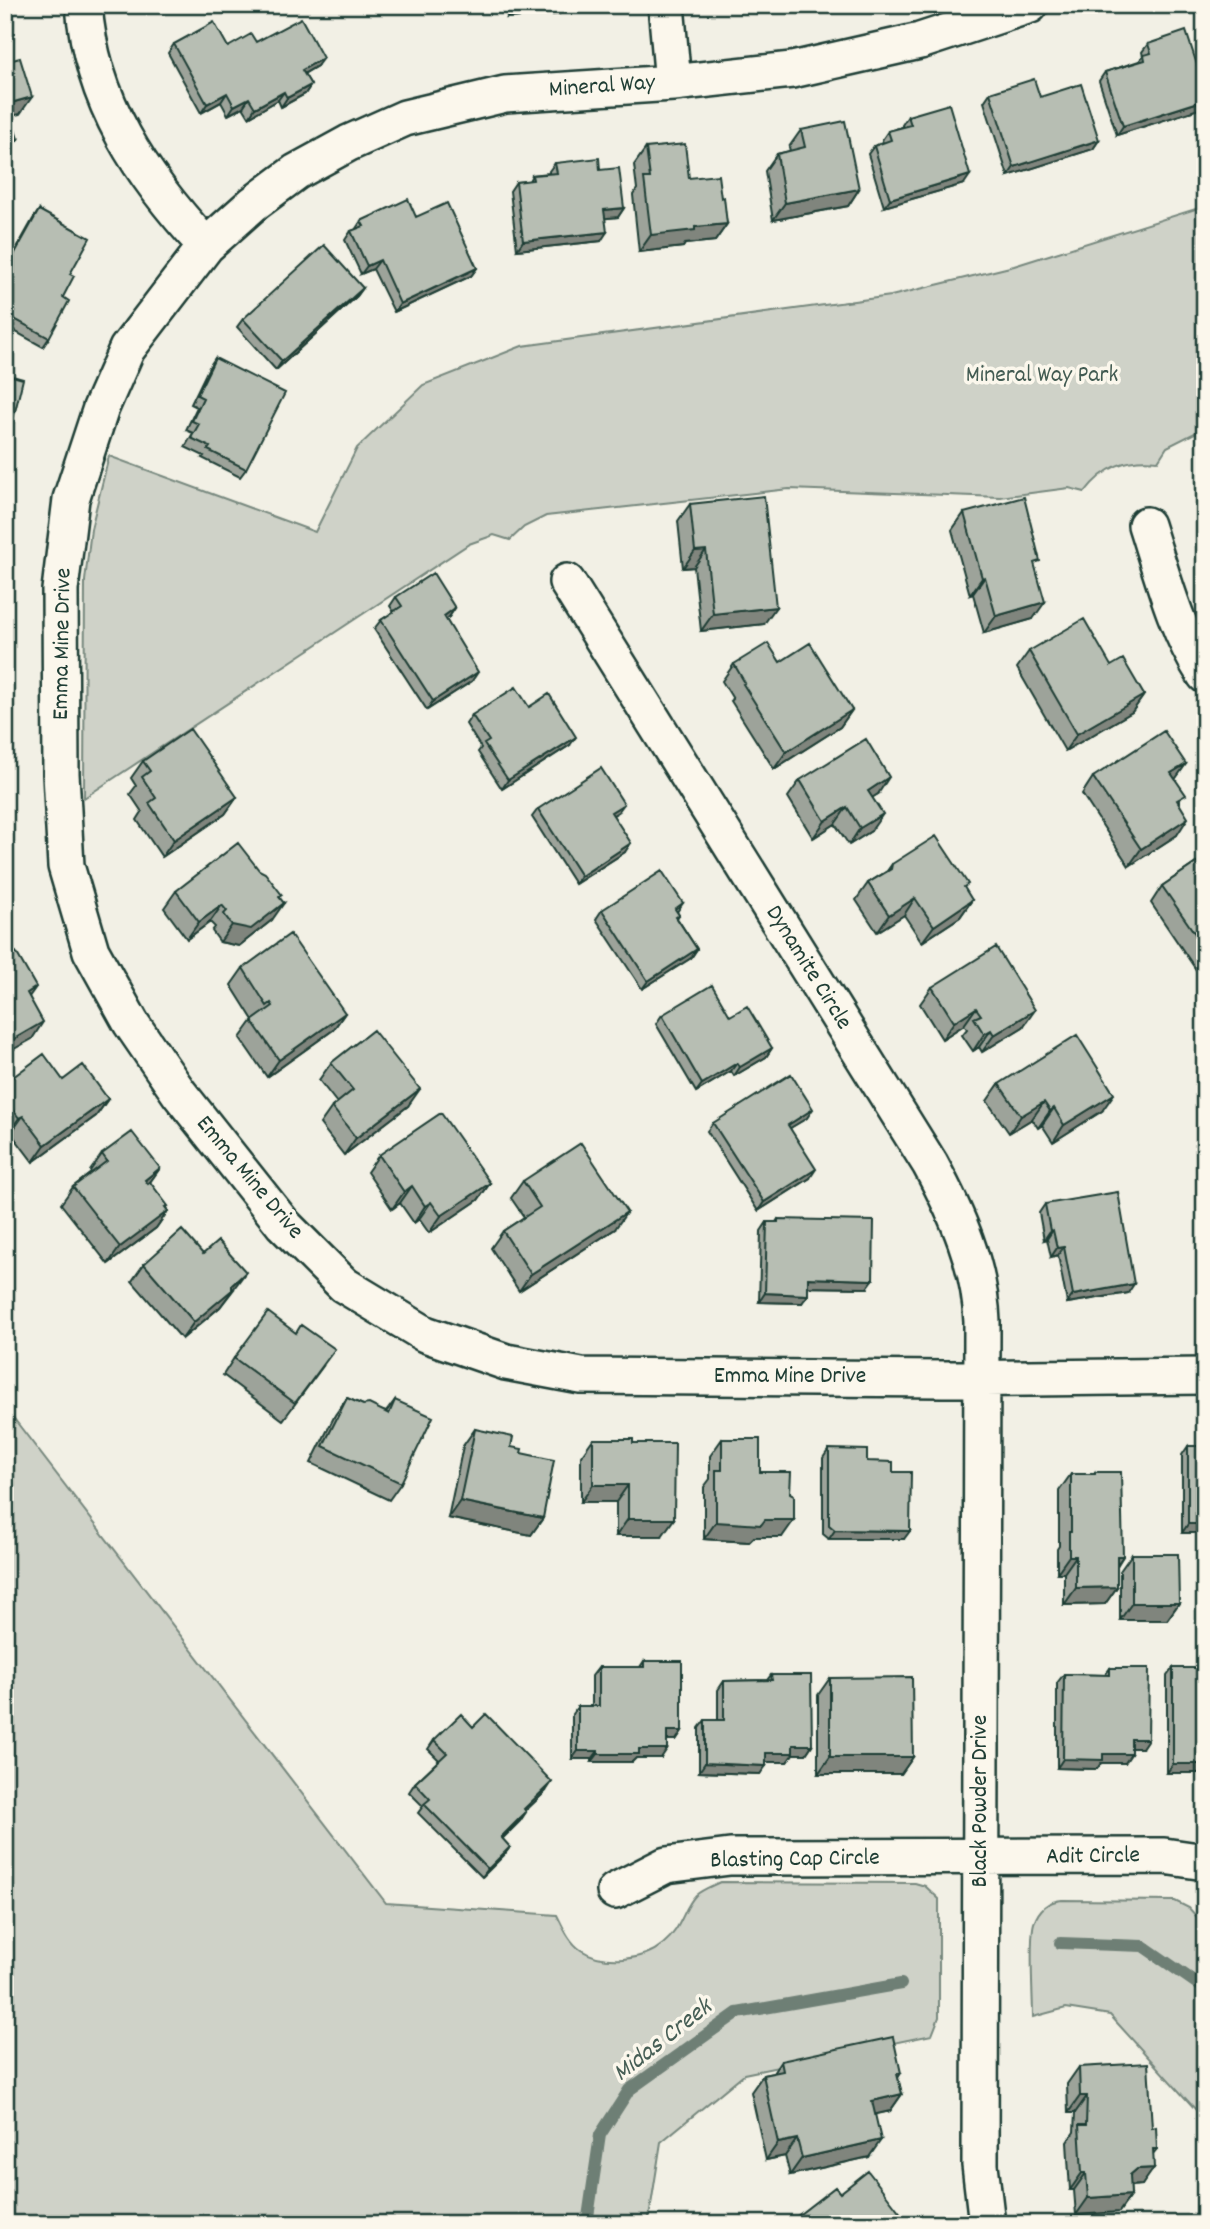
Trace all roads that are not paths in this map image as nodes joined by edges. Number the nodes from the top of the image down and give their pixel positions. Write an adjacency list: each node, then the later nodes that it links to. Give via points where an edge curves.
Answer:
1 (84, 5): 5 (street, via 102,90 116,125 160,193)
2 (666, 5): 4 (street)
3 (1030, 5): 4 (street, Mineral Way, via 920,41 792,70)
4 (673, 83): 5 (street, Mineral Way, via 505,93 405,118 296,172)
5 (206, 246): 10 (street, Emma Mine Drive, via 133,340 100,408 71,499 61,590 66,866 91,951 131,1023 179,1093 283,1224 344,1285 425,1334 506,1362 581,1376)
6 (1146, 525): 8 (street, via 1176,614)
7 (567, 582): 10 (street, Dynamite Circle, via 953,1207 971,1255 981,1306)
8 (1205, 675)
9 (1205, 1376): 10 (street, Emma Mine Drive)
10 (982, 1379): 11 (street, Black Powder Drive)
11 (981, 1858): 12 (street, Adit Circle, via 1164,1856); 13 (street, Blasting Cap Circle, via 730,1857 666,1866); 14 (street, Black Powder Drive, via 980,2165)
12 (1205, 1863)
13 (615, 1891)
14 (986, 2224)

